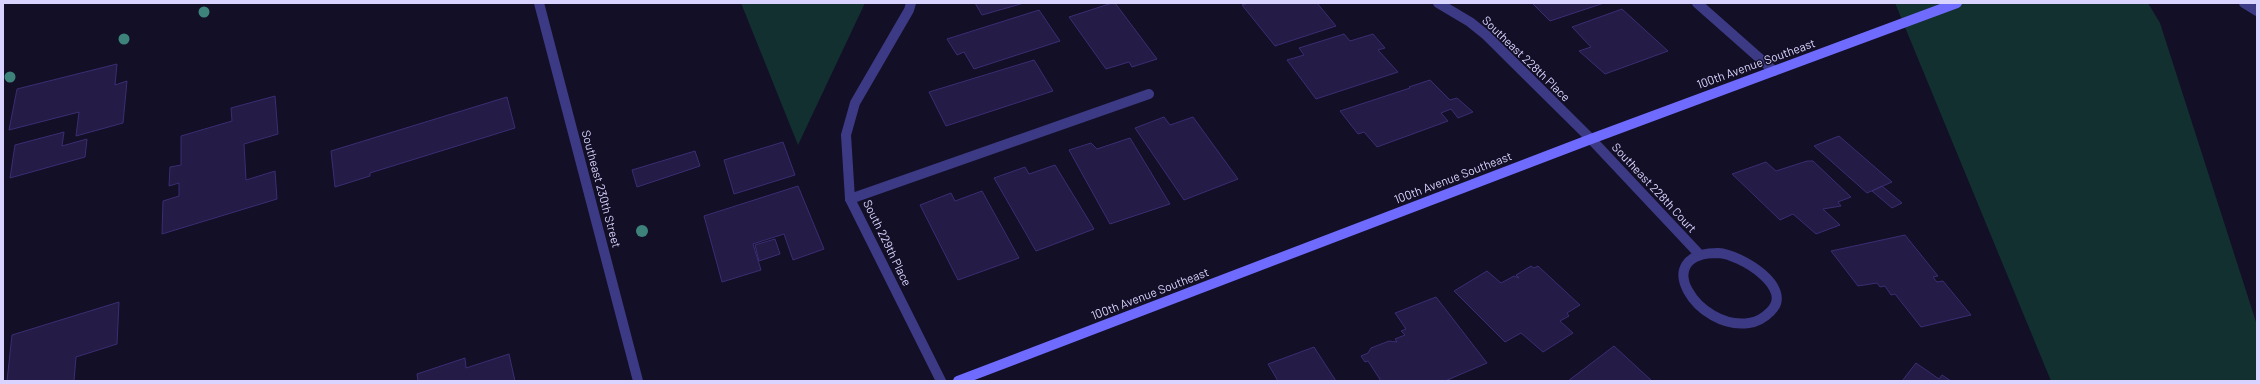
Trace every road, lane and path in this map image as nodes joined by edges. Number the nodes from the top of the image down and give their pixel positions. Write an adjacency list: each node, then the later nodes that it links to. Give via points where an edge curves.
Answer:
1 (539, 3): 13 (street, Southeast 230th Street)
2 (911, 3): 11 (street, South 229th Place, via 855,103 846,134)
3 (1438, 3): 10 (street, Southeast 228th Place, via 1485,34)
4 (1697, 3): 8 (street)
5 (1957, 3): 8 (street, 100th Avenue Southeast)
6 (2244, 3): 7 (street)
7 (2257, 11)
8 (1774, 71): 10 (street, 100th Avenue Southeast)
9 (1149, 94): 11 (street)
10 (1591, 139): 12 (street, Southeast 228th Court); 15 (street, 100th Avenue Southeast)
11 (850, 199): 14 (street, South 229th Place)
12 (1700, 254): 12 (street, via 1729,254 1745,260 1758,269 1769,280 1775,292 1775,304 1770,314 1759,322 1746,324 1731,323 1703,311 1692,301 1682,278 1684,268 1690,260)
13 (638, 381)
14 (941, 381)
15 (958, 381)

